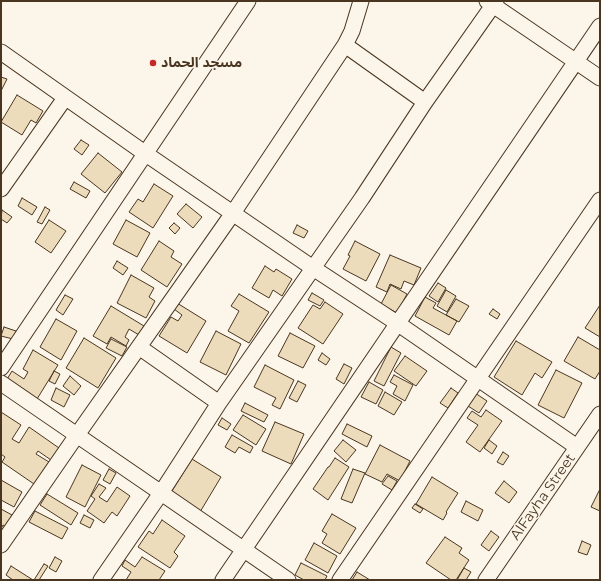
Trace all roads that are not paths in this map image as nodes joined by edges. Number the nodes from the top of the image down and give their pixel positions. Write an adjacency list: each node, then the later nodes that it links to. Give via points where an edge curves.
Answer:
1 (248, 1): 11 (street)
2 (361, 1): 5 (street)
3 (492, 2): 7 (street); 10 (street)
4 (600, 26): 7 (street)
5 (345, 45): 10 (street); 14 (street)
6 (1, 52): 9 (street)
7 (576, 61): 8 (street); 16 (street)
8 (600, 78)
9 (65, 98): 11 (street); 12 (street)
10 (425, 102): 15 (street)
11 (146, 154): 14 (street); 18 (street)
12 (1, 189)
13 (600, 200): 19 (street)
14 (233, 213): 15 (street); 17 (street)
15 (313, 268): 16 (street); 21 (street)
16 (397, 323): 19 (street); 27 (street)
17 (139, 347): 21 (street); 23 (street)
18 (1, 368)
19 (478, 379): 24 (street); 31 (street)
20 (1, 383): 23 (street)
21 (219, 403): 25 (street)
22 (600, 414): 24 (street, AlFayha Street)
23 (76, 434): 25 (street); 26 (street)
24 (577, 447): 32 (street, AlFayha Street)
25 (161, 493): 27 (street); 28 (street)
26 (1, 544)
27 (244, 550): 29 (street); 30 (street)
28 (101, 580)
29 (223, 580)
30 (288, 580)
31 (340, 580)
32 (486, 580)

